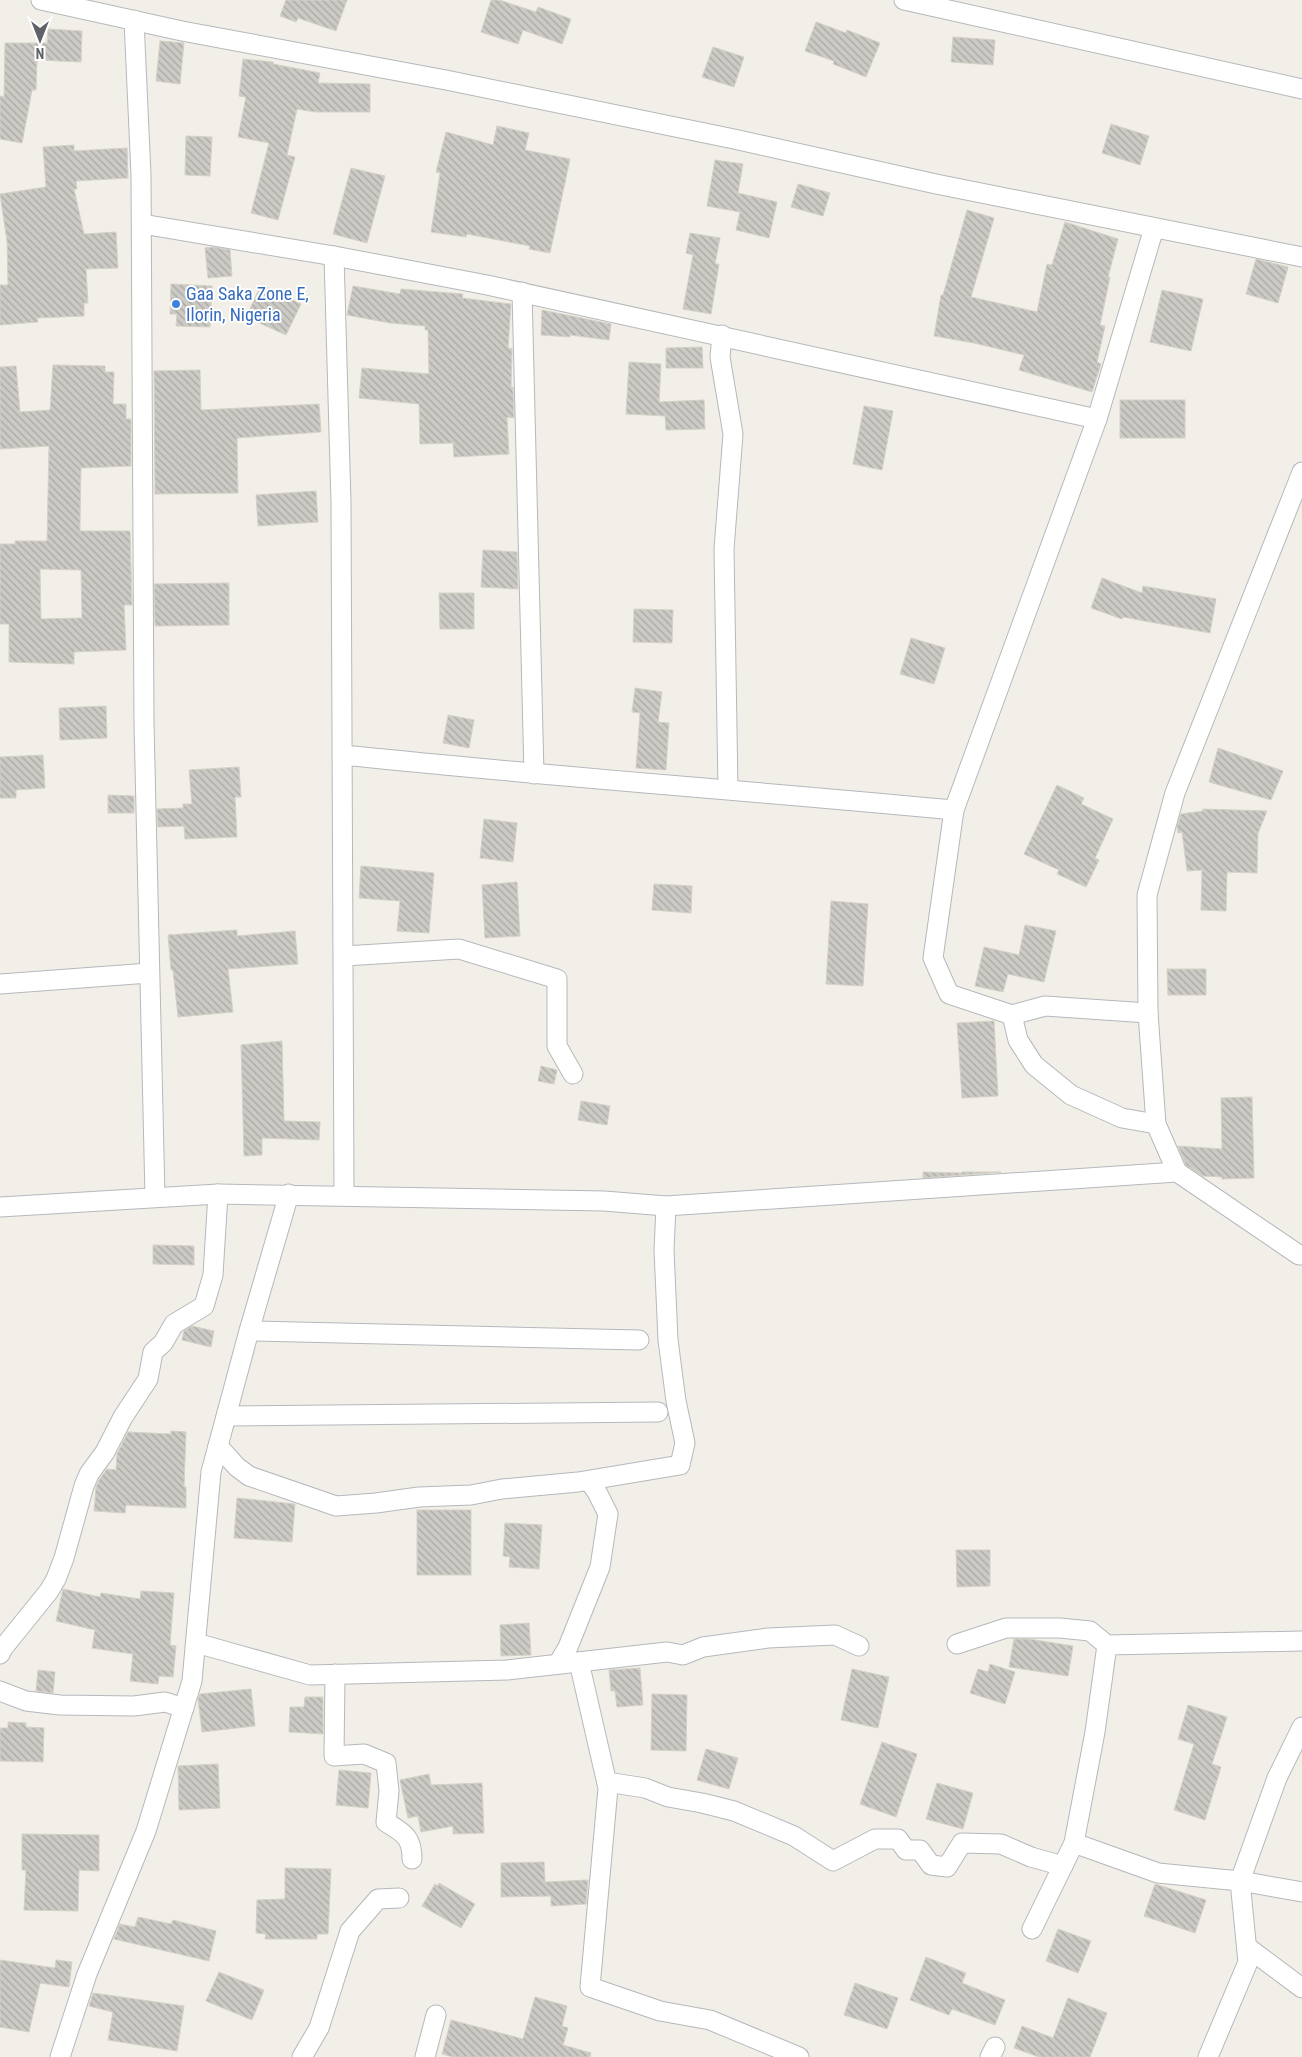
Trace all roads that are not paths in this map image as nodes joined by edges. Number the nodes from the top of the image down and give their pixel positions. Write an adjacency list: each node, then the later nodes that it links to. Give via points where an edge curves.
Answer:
1 (41, 0): 3 (street)
2 (904, 0): 4 (street)
3 (134, 20): 5 (street); 6 (street, via 466,84)
4 (1302, 89)
5 (142, 224): 7 (street); 18 (street, via 144,713)
6 (1154, 228): 8 (street); 11 (street)
7 (334, 256): 9 (street); 13 (street, via 341,503)
8 (1302, 257)
9 (522, 292): 10 (street); 14 (street)
10 (722, 335): 11 (street); 15 (street, via 720,357 733,434 724,549)
11 (1097, 419): 16 (street)
12 (1302, 472): 20 (street, via 1175,793 1147,895)
13 (343, 756): 14 (street); 17 (street)
14 (534, 774): 15 (street)
15 (728, 789): 16 (street)
16 (954, 810): 21 (street, via 933,958 949,994)
17 (344, 956): 22 (street, via 459,949 556,979 556,1046); 27 (street)
18 (149, 973): 19 (street); 28 (street)
19 (0, 984)
20 (1148, 1013): 21 (street, via 1046,1006); 23 (street)
21 (1012, 1015): 23 (street, via 1018,1040 1034,1065 1072,1095 1122,1118)
22 (573, 1074)
23 (1156, 1124): 24 (street)
24 (1177, 1172): 30 (street); 31 (street)
25 (218, 1194): 26 (street); 28 (street); 43 (street, via 213,1275 204,1306 174,1324 163,1343 153,1352 148,1379 89,1474 56,1579)
26 (289, 1194): 27 (street); 32 (street)
27 (344, 1194): 30 (street, via 604,1201)
28 (155, 1197): 29 (street)
29 (0, 1206)
30 (666, 1206): 37 (street, via 664,1250 668,1340 685,1443 680,1465)
31 (1302, 1255)
32 (249, 1331): 33 (street); 35 (street)
33 (639, 1340)
34 (658, 1412): 35 (street)
35 (226, 1416): 36 (street)
36 (218, 1446): 37 (street, via 249,1476 336,1506); 39 (street, via 211,1472)
37 (589, 1481): 45 (street, via 608,1514 600,1567)
38 (1302, 1641): 41 (street)
39 (196, 1643): 46 (street, via 310,1674); 48 (street, via 192,1682)
40 (957, 1644): 41 (street, via 1006,1628 1060,1628 1090,1631)
41 (1106, 1645): 51 (street, via 1095,1732)
42 (859, 1646): 44 (street, via 835,1635 768,1638 703,1647 683,1655 667,1652)
43 (0, 1654)
44 (579, 1662): 45 (street); 50 (street)
45 (558, 1664): 46 (street, via 507,1670)
46 (335, 1674): 52 (street, via 334,1756 364,1754 386,1763 389,1791 386,1822 405,1835 412,1845)
47 (0, 1691): 48 (street, via 26,1701 60,1705 134,1706 165,1702)
48 (184, 1708): 61 (street, via 146,1831 87,1974)
49 (1302, 1727): 54 (street, via 1277,1778)
50 (607, 1782): 53 (street, via 646,1788 668,1797 734,1811 794,1836 833,1861 875,1839 898,1839 906,1850 920,1850 931,1865 947,1867 962,1843 1001,1844); 64 (street, via 590,1987 660,2011 710,2020)
51 (1074, 1843): 53 (street); 54 (street, via 1158,1873)
52 (412, 1859)
53 (1063, 1866): 57 (street)
54 (1240, 1881): 55 (street); 58 (street)
55 (1302, 1892)
56 (399, 1898): 62 (street, via 378,1899 350,1931 319,2028)
57 (1032, 1929)
58 (1246, 1947): 59 (street); 65 (street, via 1248,1962)
59 (1302, 1988)
60 (436, 2015): 63 (street)
61 (66, 2051)
62 (302, 2057)
63 (425, 2057)
64 (799, 2057)
65 (1208, 2057)

